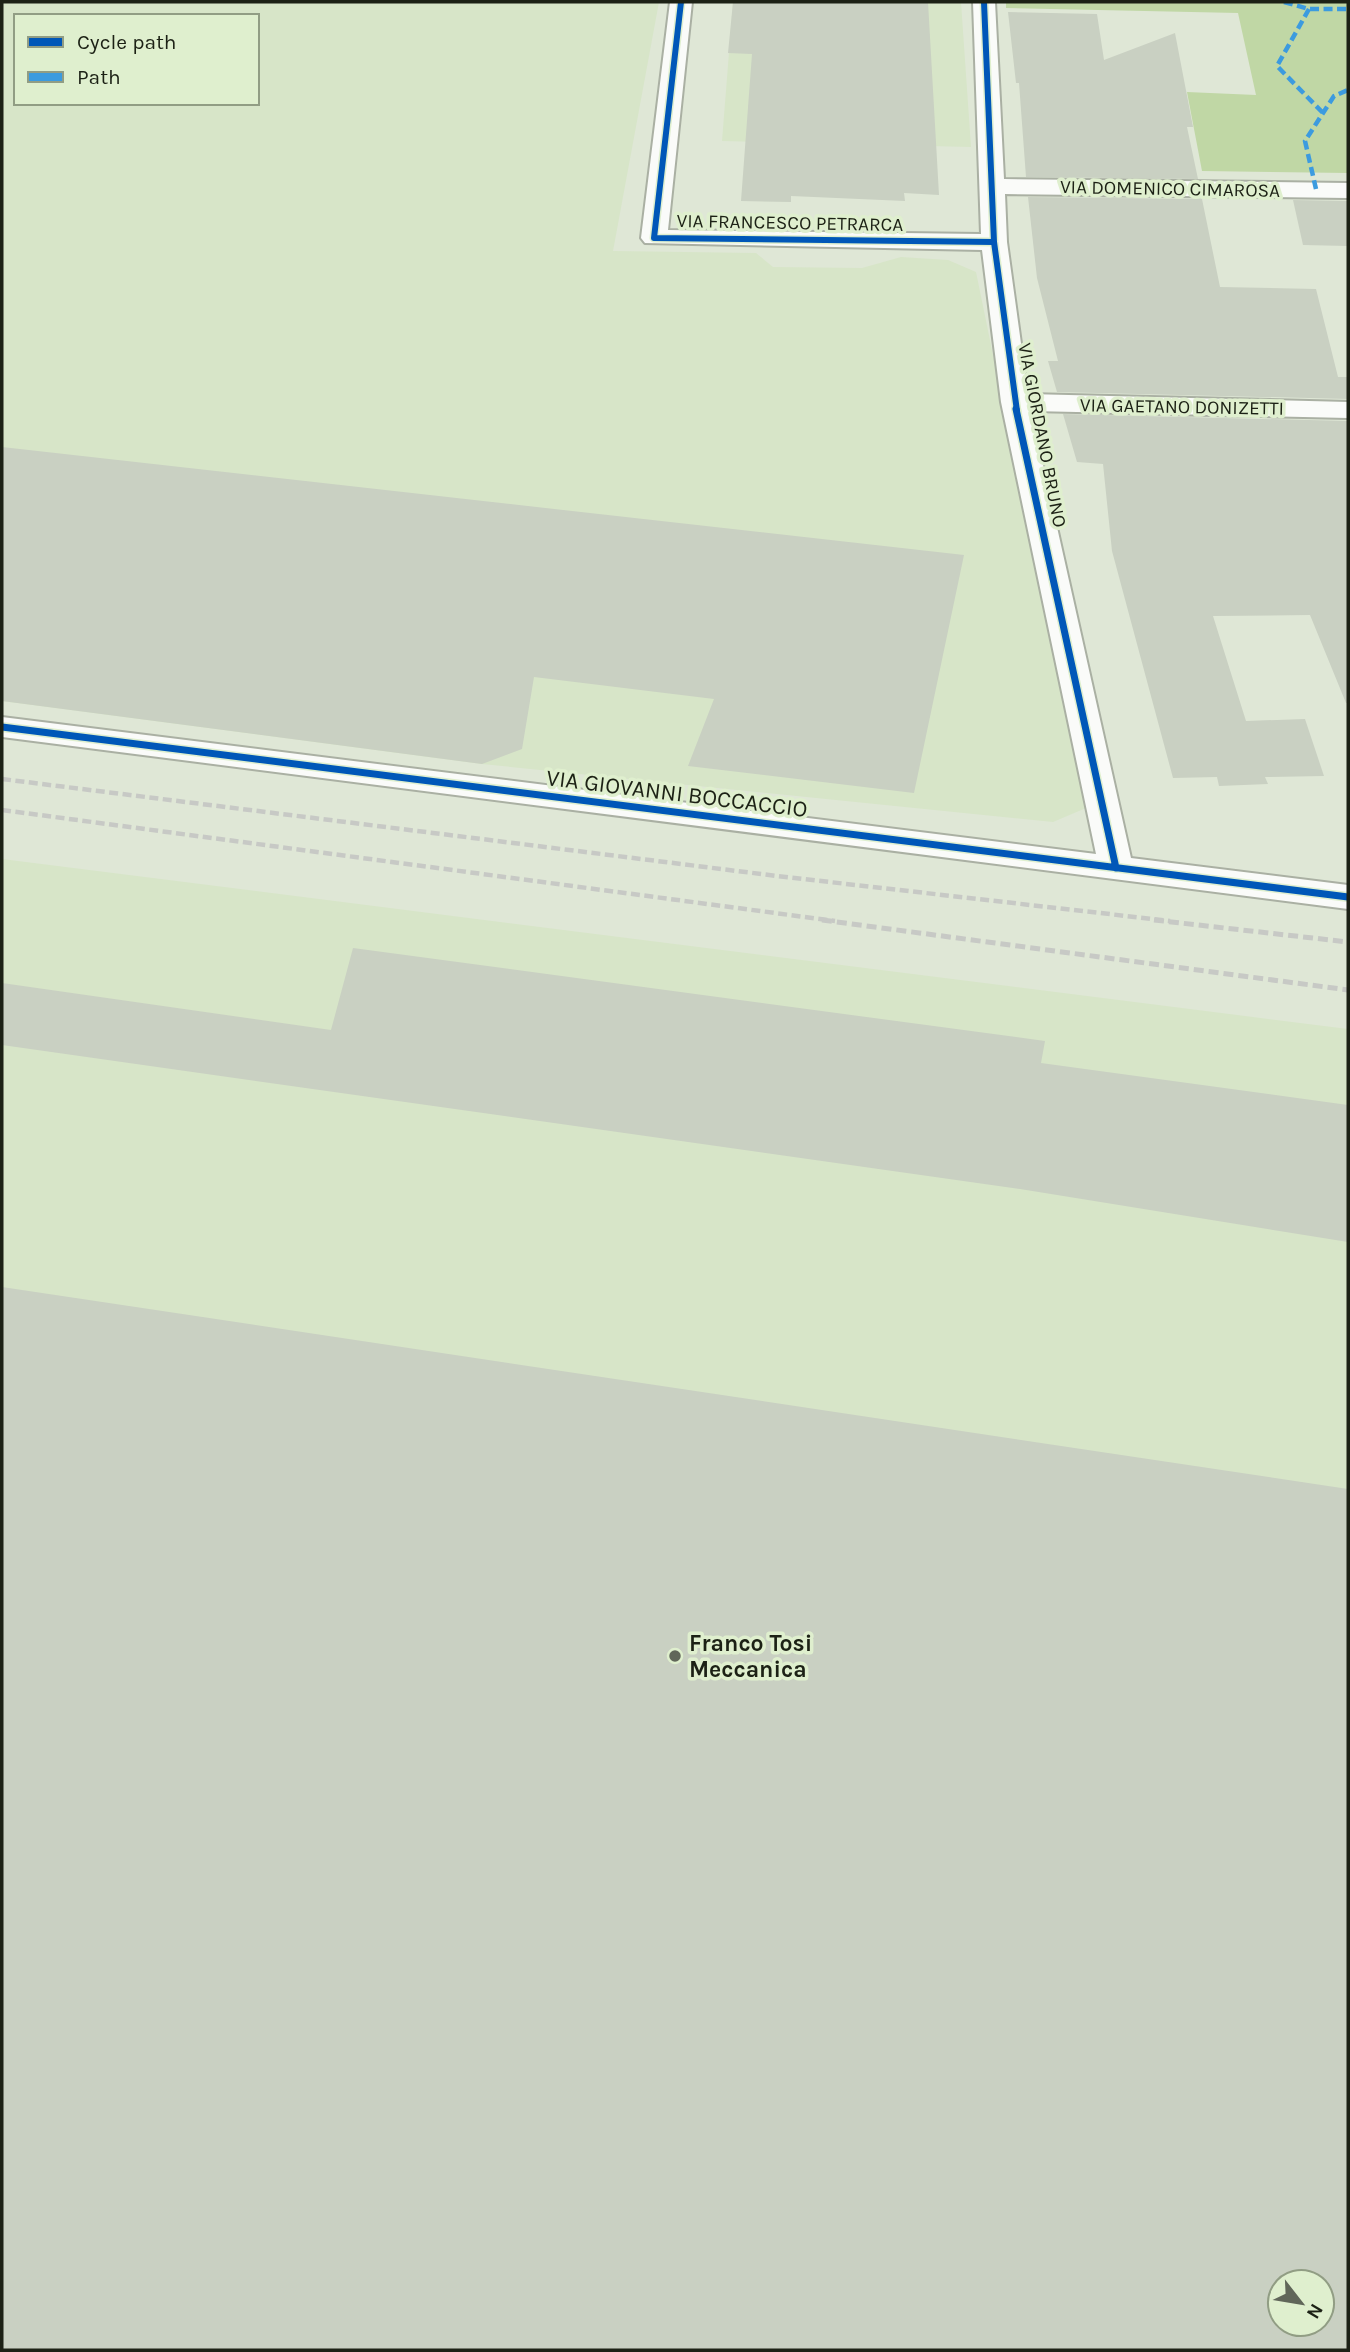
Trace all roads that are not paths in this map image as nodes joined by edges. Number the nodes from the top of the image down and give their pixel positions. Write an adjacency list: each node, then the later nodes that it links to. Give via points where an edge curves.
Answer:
1 (681, 2): 5 (street, VIA FRANCESCO PETRARCA, via 654,237)
2 (984, 2): 3 (street, VIA GIORDANO BRUNO)
3 (991, 186): 4 (street, VIA DOMENICO CIMAROSA); 5 (street, VIA GIORDANO BRUNO)
4 (1348, 190)
5 (994, 242): 6 (street, VIA GIORDANO BRUNO)
6 (1015, 402): 7 (street, VIA GAETANO DONIZETTI); 9 (street, VIA GIORDANO BRUNO)
7 (1348, 410)
8 (2, 727): 9 (street, VIA GIOVANNI BOCCACCIO)
9 (1116, 868): 10 (street, VIA GIOVANNI BOCCACCIO)
10 (1348, 897)

